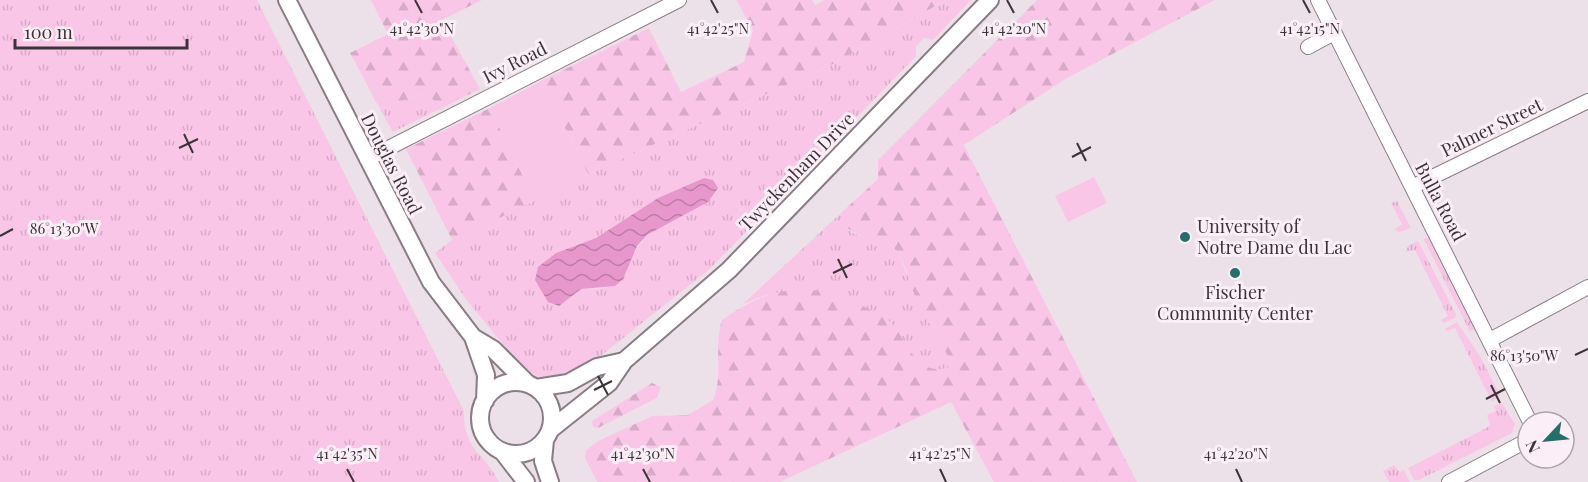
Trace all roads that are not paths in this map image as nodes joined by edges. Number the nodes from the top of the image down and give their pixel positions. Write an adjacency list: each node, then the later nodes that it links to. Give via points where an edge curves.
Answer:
1 (287, 0): 8 (street, Douglas Road)
2 (679, 0): 8 (street, Ivy Road)
3 (990, 0): 13 (street, Twyckenham Drive, via 729,270)
4 (1318, 0): 5 (street, Bulla Road)
5 (1334, 33): 6 (street); 9 (street, Bulla Road)
6 (1308, 47)
7 (1588, 101): 9 (street, Palmer Street)
8 (367, 159): 11 (street, Douglas Road, via 431,282)
9 (1412, 187): 12 (street, Bulla Road)
10 (1588, 287): 12 (street)
11 (473, 337): 14 (street, Douglas Road, via 493,349); 15 (street, Douglas Road, via 486,375)
12 (1490, 340): 16 (street, Bulla Road)
13 (624, 361): 14 (street, Twyckenham Drive, via 597,367 568,383); 17 (street, Twyckenham Drive, via 609,383)
14 (532, 386): 15 (street, via 508,383); 17 (street, via 550,407)
15 (485, 401): 19 (street, via 481,424 492,445)
16 (1524, 410)
17 (548, 435): 19 (street, via 526,453); 21 (street, via 543,461)
18 (1516, 446): 22 (street)
19 (502, 451): 20 (street)
20 (526, 482)
21 (550, 482)
22 (1449, 482)

